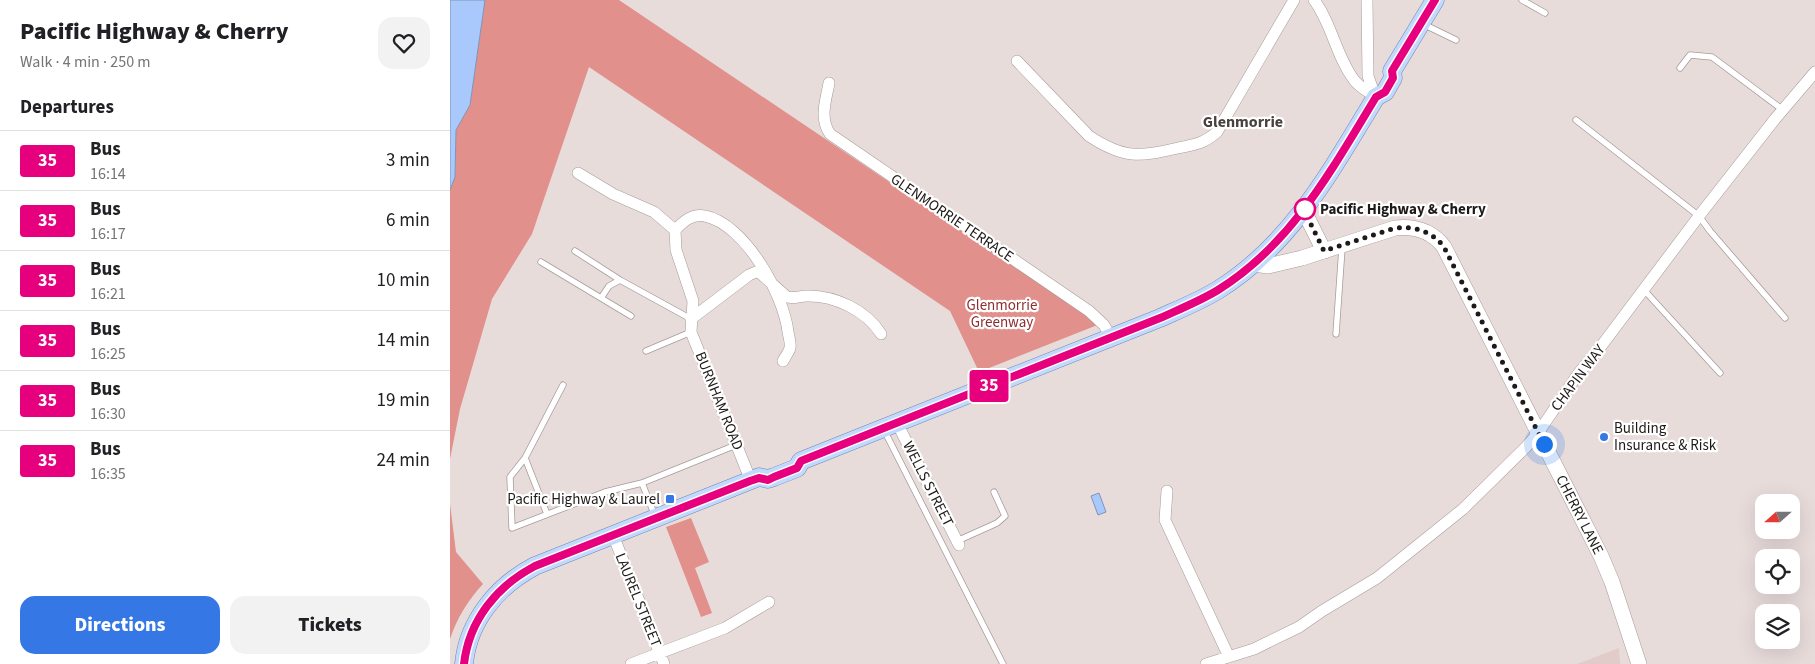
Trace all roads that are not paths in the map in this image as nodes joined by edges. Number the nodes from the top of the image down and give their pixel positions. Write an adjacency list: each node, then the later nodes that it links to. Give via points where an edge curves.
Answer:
1 (1294, 0): 9 (street, via 1217,132 1194,146 1130,155 1104,146 1089,136)
2 (1314, 0): 13 (street, via 1355,82)
3 (1367, 0): 13 (street, via 1368,76)
4 (1435, 0): 7 (main road)
5 (1522, 0): 6 (lane)
6 (1545, 13)
7 (1421, 23): 8 (lane); 13 (main road, via 1392,71 1384,73 1376,86)
8 (1456, 40)
9 (1017, 61)
10 (1680, 68): 14 (lane, via 1690,55 1712,57)
11 (1815, 72): 14 (street, CHAPIN WAY)
12 (829, 83): 35 (street, GLENMORRIE TERRACE, via 823,115 830,134 1089,311 1104,325)
13 (1376, 97): 17 (main road)
14 (1783, 110): 18 (street, CHAPIN WAY)
15 (1576, 120): 18 (lane)
16 (578, 173): 19 (street, via 613,194 654,212)
17 (1304, 210): 22 (street); 24 (main road)
18 (1700, 216): 27 (street, CHAPIN WAY); 30 (lane)
19 (675, 230): 26 (street, via 686,219 703,215 712,218 742,240); 31 (street, BURNHAM ROAD, via 676,250 693,301)
20 (1342, 246): 22 (street, CHERRY LANE); 34 (lane); 41 (street, CHERRY LANE, via 1406,227 1426,232 1440,241)
21 (575, 251): 25 (lane)
22 (1324, 251): 24 (street, CHERRY LANE, via 1268,266)
23 (541, 262): 28 (lane)
24 (1254, 264): 35 (main road, via 1198,301)
25 (620, 280): 28 (lane, via 609,286); 31 (lane)
26 (775, 288): 31 (street, via 760,273 752,272); 33 (street, via 790,298 820,297 846,306 866,316); 37 (street, via 787,322 790,347)
27 (1644, 290): 38 (lane); 41 (street, CHAPIN WAY, via 1578,374)
28 (601, 298): 29 (lane)
29 (631, 316)
30 (1786, 318)
31 (691, 319): 32 (street, BURNHAM ROAD)
32 (691, 332): 36 (lane); 42 (street, BURNHAM ROAD)
33 (881, 334)
34 (1336, 334)
35 (1111, 338): 40 (main road)
36 (646, 351)
37 (783, 361)
38 (1720, 373)
39 (563, 385): 43 (lane)
40 (890, 426): 44 (main road, via 801,461 793,458 770,467); 51 (street, WELLS STREET); 58 (lane)
41 (1538, 433): 54 (street, CHAPIN WAY, via 1463,509 1377,578 1299,628); 60 (street, CHERRY LANE, via 1612,582)
42 (736, 445): 44 (street, BURNHAM ROAD); 45 (lane)
43 (525, 458): 48 (lane); 48 (lane, via 510,477 512,528)
44 (755, 479): 49 (main road)
45 (642, 483): 48 (lane, via 605,492); 49 (lane)
46 (1167, 491): 54 (street, via 1165,520)
47 (994, 492): 51 (lane, via 1005,516 998,523)
48 (547, 514)
49 (656, 518): 50 (main road)
50 (613, 535): 53 (street, LAUREL STREET); 55 (main road, via 535,566 507,584 477,621 469,638)
51 (958, 543)
52 (768, 602): 53 (street, via 725,628)
53 (659, 652): 56 (street); 57 (street, LAUREL STREET)
54 (1229, 657): 59 (street, CHAPIN WAY)
55 (464, 664)
56 (631, 664)
57 (664, 664)
58 (1003, 664)
59 (1206, 664)
60 (1639, 664)

